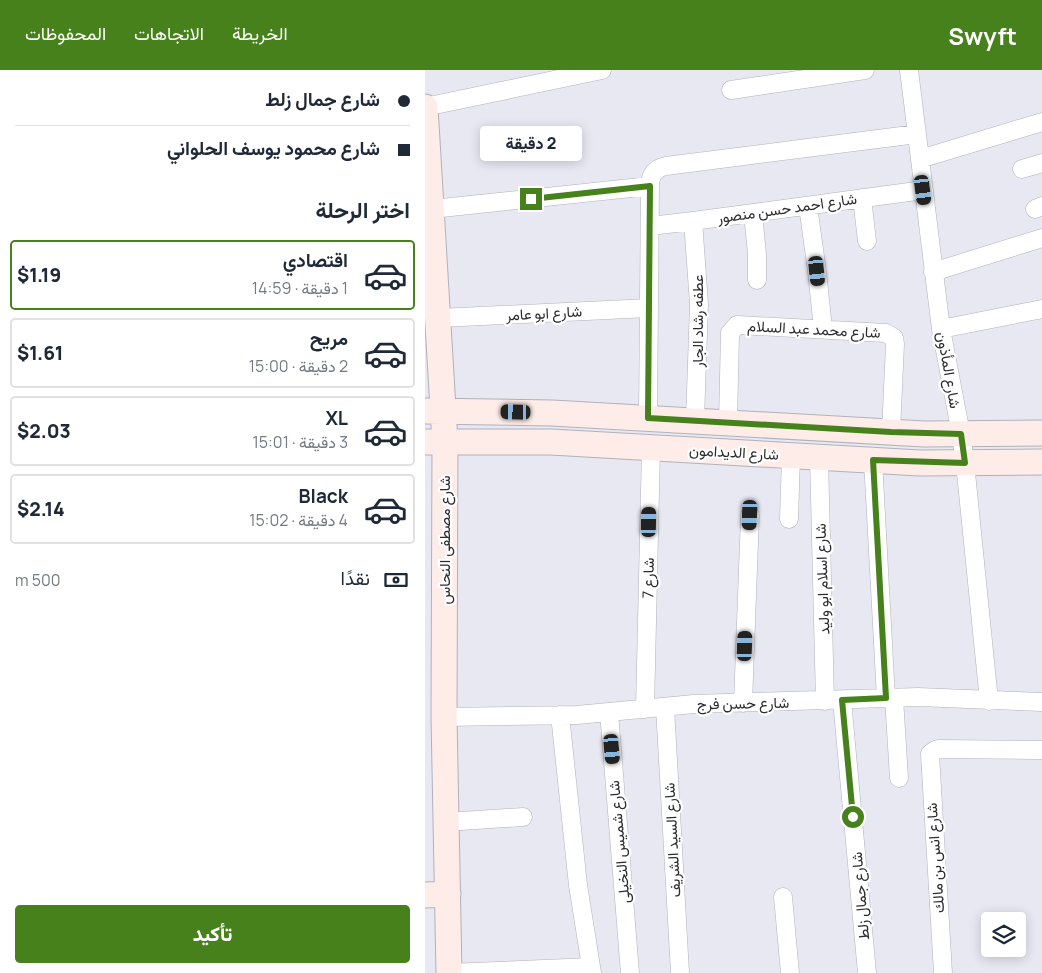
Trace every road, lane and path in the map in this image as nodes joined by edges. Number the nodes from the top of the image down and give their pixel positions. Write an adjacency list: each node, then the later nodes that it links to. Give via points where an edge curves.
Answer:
1 (602, 70): 6 (street)
2 (865, 70): 4 (street)
3 (909, 70): 8 (street, شارع المأذون)
4 (806, 74): 5 (street)
5 (731, 90)
6 (425, 106): 16 (street, شارع مصطفى النحاس)
7 (1042, 122): 9 (street)
8 (917, 134): 9 (street, شارع المأذون); 12 (street, via 666,166 655,170)
9 (920, 159): 13 (street, شارع المأذون)
10 (1042, 163): 11 (street)
11 (1022, 169)
12 (650, 186): 16 (street); 19 (street)
13 (923, 190): 14 (street, شارع احمد حسن منصور); 22 (street, شارع المأذون)
14 (862, 198): 15 (street, شارع احمد حسن منصور); 21 (street)
15 (808, 206): 17 (street, شارع احمد حسن منصور); 27 (street)
16 (432, 209): 26 (street, شارع مصطفى النحاس)
17 (753, 213): 18 (street, شارع احمد حسن منصور); 23 (street)
18 (693, 221): 19 (street, شارع احمد حسن منصور); 31 (street, عطفه رشاد الجار, via 699,304)
19 (650, 226): 24 (street)
20 (1042, 238): 22 (street)
21 (867, 241)
22 (933, 272): 28 (street, شارع المأذون)
23 (757, 280)
24 (649, 308): 26 (street, شارع ابو عامر); 30 (street)
25 (1042, 309): 28 (street)
26 (439, 318): 29 (street, شارع مصطفى النحاس)
27 (823, 329): 32 (street, شارع محمد عبد السلام, via 742,324 733,328 730,333); 33 (street, شارع محمد عبد السلام, via 886,333 893,338)
28 (941, 329): 35 (street, شارع المأذون)
29 (434, 411): 30 (street, شارع الديدامون); 36 (street, شارع مصطفى النحاس)
30 (648, 418): 31 (street, شارع الديدامون)
31 (695, 420): 32 (street, شارع الديدامون)
32 (727, 422): 33 (street, شارع الديدامون)
33 (891, 432): 35 (street, شارع الديدامون)
34 (1042, 433): 35 (street, شارع الديدامون)
35 (961, 434): 42 (street, شارع المأذون)
36 (435, 442): 37 (street, شارع الديدامون, via 551,442); 54 (street, شارع مصطفى النحاس)
37 (651, 448): 38 (street, شارع الديدامون); 51 (street, شارع 7)
38 (791, 456): 39 (street, شارع الديدامون); 44 (street)
39 (819, 457): 40 (street, شارع الديدامون); 46 (street, شارع اسلام ابو وليد)
40 (873, 460): 42 (street, شارع الديدامون); 45 (street)
41 (1042, 462): 42 (street, شارع الديدامون)
42 (965, 463): 47 (street, شارع المأذون)
43 (750, 515): 49 (street)
44 (789, 518)
45 (890, 698): 46 (street, شارع حسن فرج); 47 (street, شارع حسن فرج, via 941,696); 56 (street)
46 (833, 700): 49 (street, شارع حسن فرج); 66 (street, شارع جمال زلط)
47 (989, 701): 48 (street, شارع حسن فرج)
48 (1042, 702)
49 (743, 703): 50 (street, شارع حسن فرج)
50 (665, 707): 51 (street, شارع حسن فرج); 64 (street, شارع السيد الشريف)
51 (645, 709): 52 (street, شارع حسن فرج)
52 (609, 712): 53 (street, شارع حسن فرج); 63 (street, شارع شميس النخيلى)
53 (560, 715): 54 (street, شارع حسن فرج); 61 (street, via 578,886)
54 (444, 717): 58 (street, شارع مصطفى النحاس)
55 (1042, 750): 67 (street, شارع انس بن مالك, via 938,749 929,758)
56 (899, 778)
57 (523, 817): 58 (street)
58 (446, 822): 59 (street, شارع مصطفى النحاس)
59 (436, 895): 62 (street, شارع مصطفى النحاس)
60 (783, 897): 65 (street)
61 (591, 970): 62 (street)
62 (449, 973)
63 (630, 973)
64 (680, 973)
65 (791, 973)
66 (867, 973)
67 (943, 973)

